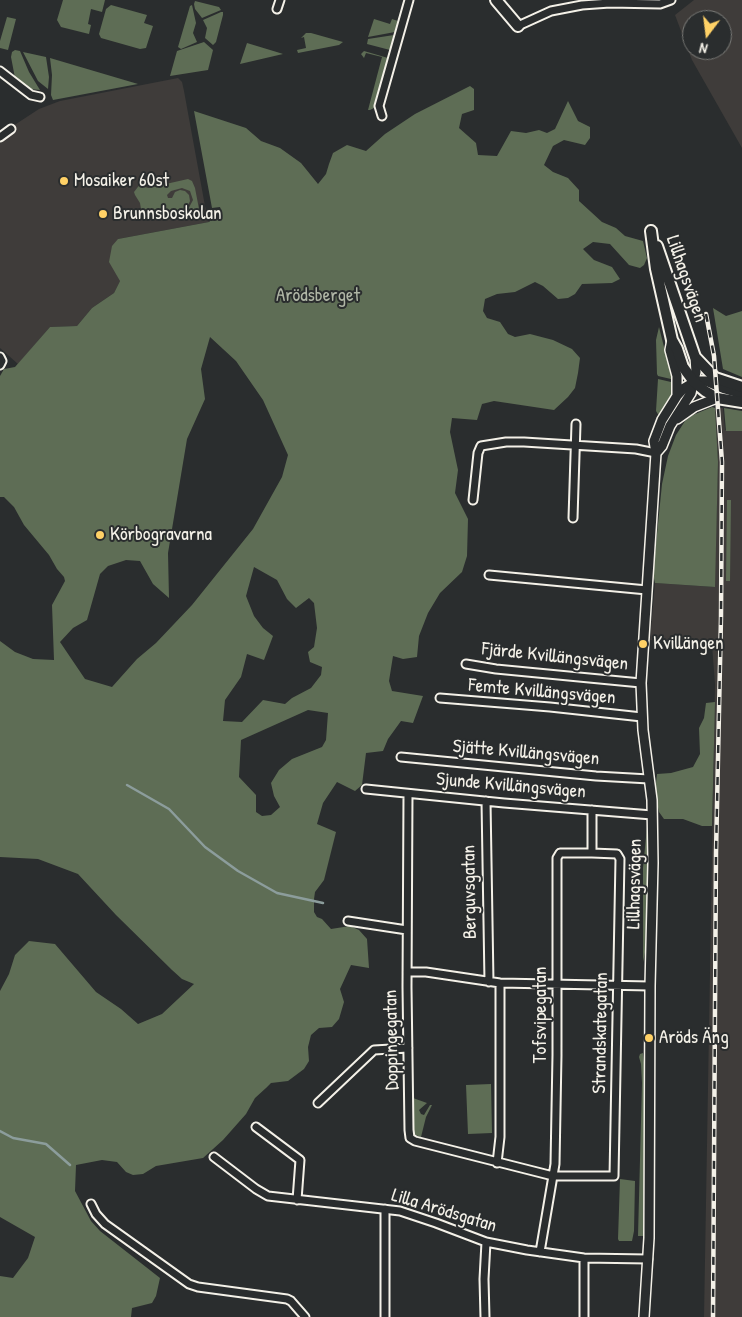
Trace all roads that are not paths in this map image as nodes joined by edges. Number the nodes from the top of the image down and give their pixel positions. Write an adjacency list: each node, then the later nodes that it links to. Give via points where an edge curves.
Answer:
1 (280, 0): 5 (street)
2 (409, 0): 9 (street, via 379,106)
3 (496, 0): 6 (main road)
4 (671, 0): 6 (street, via 660,4 582,5 551,11)
5 (277, 9)
6 (518, 26)
7 (0, 71): 8 (street)
8 (40, 97)
9 (382, 116)
10 (11, 129): 11 (street)
11 (0, 137)
12 (672, 340): 13 (main road, Lillhagsvägen, via 651,231); 16 (main road, Lillhagsvägen, via 683,367); 19 (street, Lillhagsvägen, via 670,350)
13 (695, 357): 16 (street, Lillhagsvägen); 17 (main road, Lillhagsvägen, via 716,378)
14 (0, 358): 15 (street)
15 (0, 365)
16 (694, 382): 18 (street, via 706,381); 19 (street, Lillhagsvägen); 20 (main road, Lillhagsvägen); 23 (street, Lillhagsvägen, via 691,394)
17 (742, 387)
18 (742, 394)
19 (677, 396): 25 (street, Lillhagsvägen, via 658,428 654,442)
20 (717, 398): 21 (main road); 23 (street, Lillhagsvägen, via 694,407)
21 (742, 402)
22 (576, 424): 24 (street)
23 (670, 426): 25 (street, Lillhagsvägen)
24 (576, 445): 25 (street); 26 (street, via 506,442 481,446); 27 (street)
25 (656, 453): 29 (street, Lillhagsvägen)
26 (473, 500)
27 (573, 518)
28 (489, 575): 29 (street)
29 (647, 590): 31 (street, Lillhagsvägen)
30 (466, 664): 31 (street, Fjärde Kvillängsvägen)
31 (641, 682): 33 (street, Lillhagsvägen)
32 (440, 698): 33 (street, Femte Kvillängsvägen)
33 (642, 717): 35 (street, Lillhagsvägen)
34 (401, 757): 35 (street, Sjätte Kvillängsvägen)
35 (650, 779): 40 (street, Lillhagsvägen)
36 (366, 789): 37 (street, Sjunde Kvillängsvägen)
37 (408, 794): 38 (street, Sjunde Kvillängsvägen); 43 (street, Doppingegatan)
38 (486, 801): 39 (street, Sjunde Kvillängsvägen); 45 (street, Berguvsgatan)
39 (592, 810): 40 (street, Sjunde Kvillängsvägen); 41 (street)
40 (652, 815): 49 (street, Lillhagsvägen)
41 (592, 853): 47 (street, Tofsvipegatan, via 560,853 558,856); 48 (street, Strandskategatan, via 617,854 620,859)
42 (348, 921): 43 (street)
43 (407, 930): 44 (street, Doppingegatan)
44 (407, 972): 45 (street); 50 (street, Doppingegatan)
45 (489, 982): 46 (street)
46 (500, 983): 47 (street); 54 (street)
47 (557, 983): 48 (street); 55 (street, Tofsvipegatan)
48 (618, 984): 49 (street); 55 (street, Strandskategatan, via 614,1176)
49 (650, 986): 62 (street, Lillhagsvägen)
50 (408, 1048): 51 (street, via 374,1050); 54 (street, Doppingegatan, via 410,1138)
51 (318, 1103)
52 (256, 1126): 56 (street, via 300,1160)
53 (214, 1157): 56 (street, Lilla Arödsgatan, via 268,1196)
54 (498, 1163): 55 (street, Doppingegatan)
55 (553, 1176): 60 (street, Tofsvipegatan)
56 (296, 1200): 58 (street, Lilla Arödsgatan)
57 (91, 1204): 63 (street, via 106,1224 189,1284 287,1299)
58 (385, 1209): 59 (street, Lilla Arödsgatan, via 400,1211); 64 (street)
59 (486, 1242): 60 (street, Lilla Arödsgatan); 65 (street)
60 (540, 1252): 61 (street, Lilla Arödsgatan)
61 (584, 1258): 62 (street, Lilla Arödsgatan); 66 (street)
62 (648, 1259): 67 (street, Lillhagsvägen)
63 (305, 1317)
64 (385, 1317)
65 (485, 1317)
66 (584, 1317)
67 (644, 1317)

